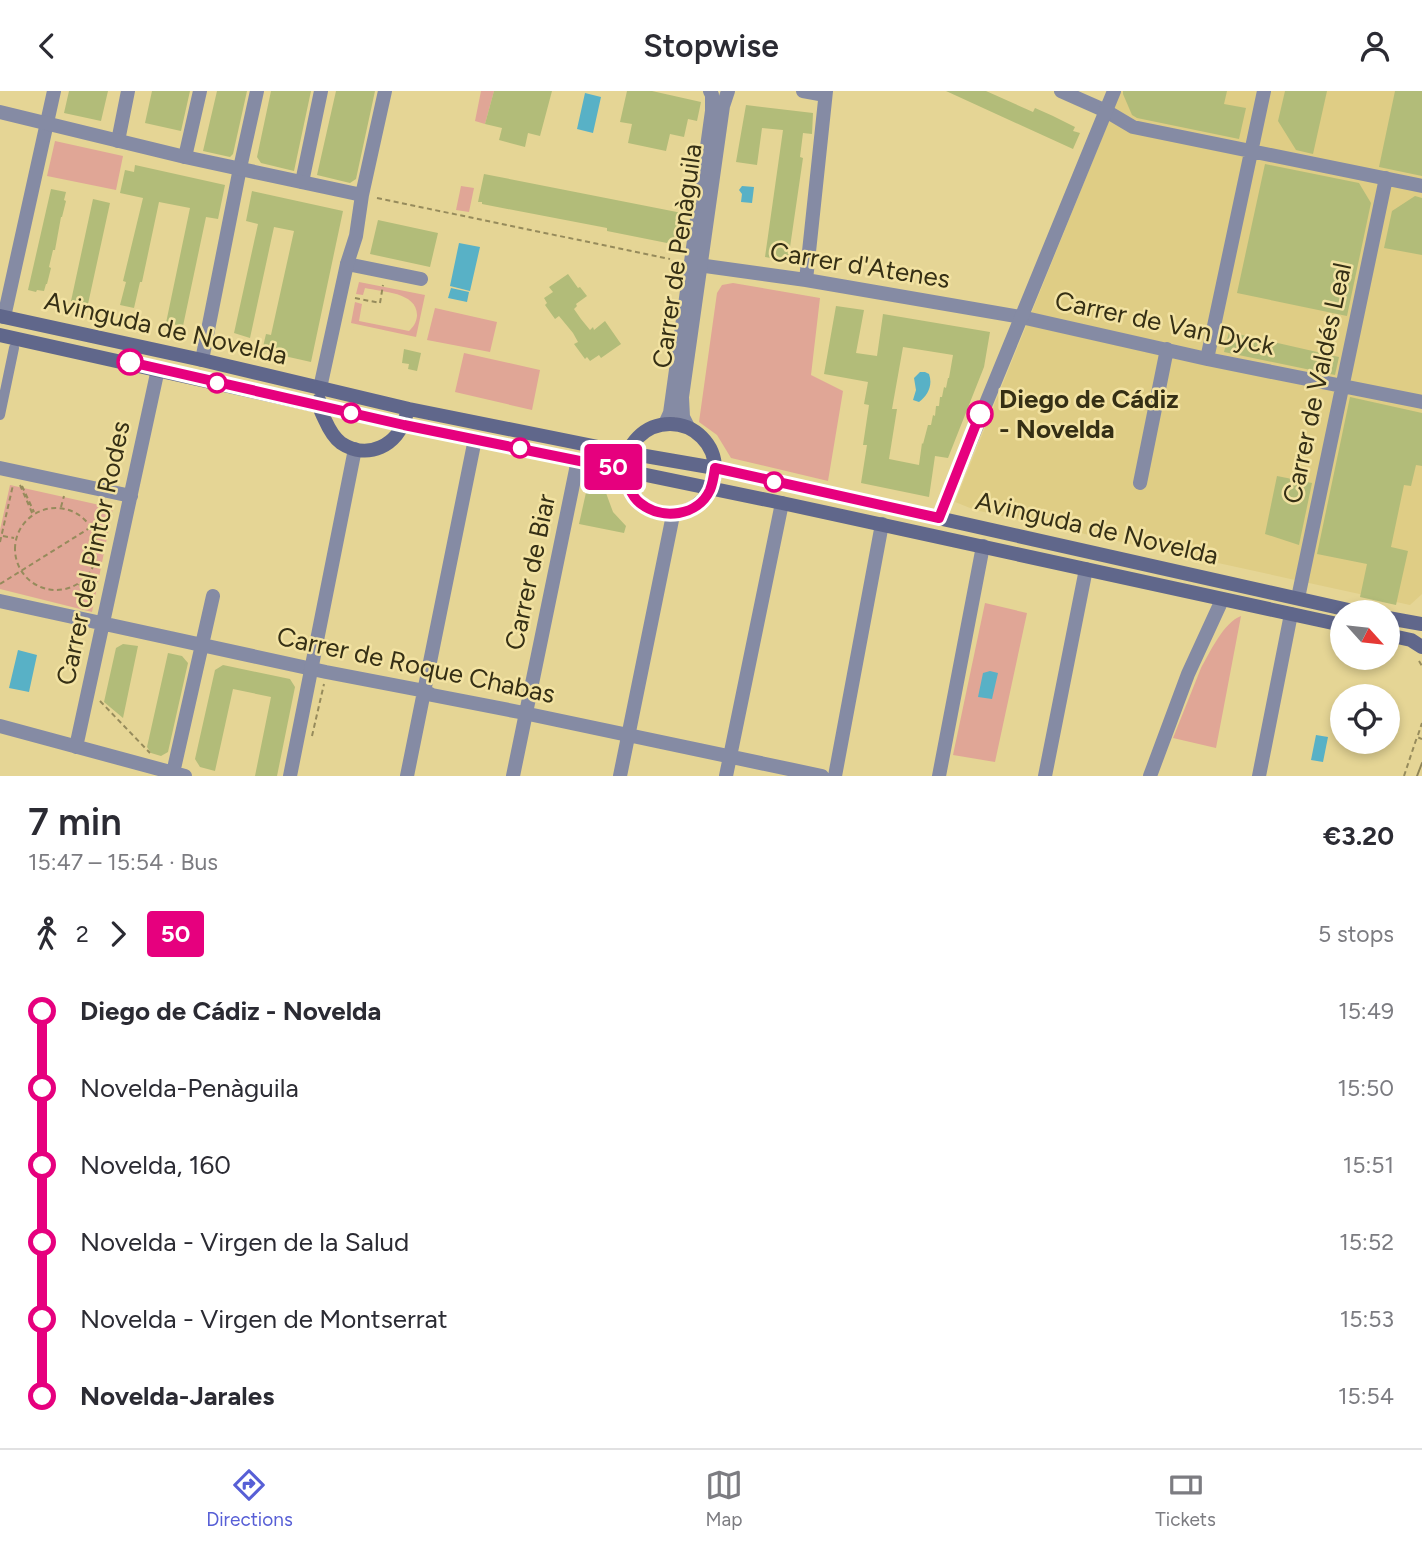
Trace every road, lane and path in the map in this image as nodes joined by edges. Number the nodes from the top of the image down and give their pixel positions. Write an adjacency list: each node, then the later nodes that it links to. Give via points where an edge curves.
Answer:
1 (54, 91): 16 (street)
2 (128, 91): 17 (street)
3 (200, 91): 19 (street)
4 (257, 91): 20 (street)
5 (321, 91): 22 (street)
6 (385, 91): 24 (street)
7 (710, 91): 27 (street, Carrer de Penàguila, via 712,111)
8 (728, 91): 27 (street, Carrer de Penàguila)
9 (803, 91): 13 (street)
10 (1061, 91): 14 (street)
11 (1114, 91): 14 (street)
12 (1264, 91): 18 (street)
13 (825, 93): 29 (street)
14 (1106, 111): 18 (street, via 1133,127); 33 (street)
15 (0, 112): 16 (street)
16 (46, 124): 17 (street); 32 (street)
17 (118, 141): 19 (street)
18 (1250, 151): 21 (street); 37 (street)
19 (185, 156): 20 (street)
20 (240, 168): 22 (street); 38 (street)
21 (1385, 178): 23 (street); 40 (street, Carrer de Valdés Leal)
22 (302, 182): 24 (street)
23 (1422, 186)
24 (369, 197): 25 (path); 26 (street)
25 (670, 260)
26 (347, 264): 28 (street); 41 (street)
27 (695, 265): 29 (street, Carrer d'Atenes); 46 (street, Carrer de Penàguila); 48 (street, Carrer de Penàguila, via 682,397)
28 (421, 279)
29 (806, 280): 33 (street, Carrer d'Atenes)
30 (384, 284): 31 (path, via 380,303)
31 (354, 298)
32 (2, 316): 38 (main road, Avinguda de Novelda)
33 (1021, 317): 36 (street, Carrer de Van Dyck); 67 (street)
34 (0, 335): 39 (main road, Avinguda de Novelda)
35 (14, 348): 45 (street)
36 (1167, 349): 37 (street, Carrer de Van Dyck); 57 (street)
37 (1207, 359): 40 (street, Carrer de Van Dyck)
38 (202, 360): 41 (main road, Avinguda de Novelda)
39 (158, 369): 43 (main road, Avinguda de Novelda); 61 (street, Carrer del Pintor Rodes)
40 (1342, 386): 42 (street, Carrer de Van Dyck); 79 (street, Carrer de Valdés Leal)
41 (320, 388): 43 (main road); 44 (main road, Avinguda de Novelda)
42 (1422, 402)
43 (318, 406): 47 (main road, Avinguda de Novelda); 50 (main road, via 332,434)
44 (409, 409): 47 (main road); 51 (main road, Avinguda de Novelda)
45 (0, 415)
46 (666, 424): 48 (main road); 51 (main road, via 649,429)
47 (404, 425): 49 (main road, Avinguda de Novelda); 50 (main road, via 383,447)
48 (688, 427): 54 (main road, via 702,437)
49 (475, 439): 52 (main road, Avinguda de Novelda); 94 (street)
50 (355, 449): 92 (street)
51 (628, 453): 54 (main road, Avinguda de Novelda); 55 (main road)
52 (578, 460): 55 (main road, Avinguda de Novelda); 96 (street, Carrer de Biar)
53 (0, 468): 61 (street)
54 (715, 468): 59 (main road); 67 (main road, Avinguda de Novelda)
55 (624, 470): 59 (main road, Avinguda de Novelda); 66 (main road, via 628,488 638,502 653,512)
56 (14, 482): 70 (path)
57 (1140, 483)
58 (20, 484): 65 (path)
59 (711, 488): 62 (main road, Avinguda de Novelda); 66 (main road, via 696,506)
60 (65, 495): 63 (path)
61 (131, 496): 87 (street, Carrer del Pintor Rodes)
62 (782, 503): 68 (main road, Avinguda de Novelda); 105 (street)
63 (61, 509): 65 (path); 69 (path, via 73,512)
64 (117, 510): 69 (path)
65 (34, 515): 71 (path)
66 (673, 515): 99 (street)
67 (939, 518): 79 (main road, Avinguda de Novelda)
68 (882, 524): 73 (main road, Avinguda de Novelda); 113 (street)
69 (90, 527): 75 (path); 76 (path, via 96,555 92,568)
70 (2, 535): 71 (path); 72 (path)
71 (16, 539): 75 (path)
72 (0, 542)
73 (983, 546): 74 (main road, Avinguda de Novelda); 114 (street)
74 (1086, 569): 80 (main road, Avinguda de Novelda); 115 (street)
75 (21, 571): 76 (path, via 45,589); 77 (path)
76 (78, 583): 83 (path)
77 (0, 584)
78 (213, 596): 90 (street)
79 (1298, 598): 82 (main road, Avinguda de Novelda)
80 (1222, 600): 84 (main road, Avinguda de Novelda); 116 (street)
81 (0, 601): 87 (street, Carrer de Roque Chabas)
82 (1330, 606)
83 (96, 608)
84 (1292, 614): 86 (main road, Avinguda de Novelda); 117 (street)
85 (1400, 620): 88 (main road)
86 (1330, 622)
87 (104, 624): 90 (street, Carrer de Roque Chabas); 103 (street, Carrer del Pintor Rodes)
88 (1422, 624)
89 (1400, 638): 91 (main road)
90 (201, 645): 92 (street, Carrer de Roque Chabas); 106 (street)
91 (1422, 647)
92 (311, 669): 93 (street, Carrer de Roque Chabas); 107 (street)
93 (326, 672): 94 (street, Carrer de Roque Chabas); 102 (path)
94 (425, 691): 96 (street, Carrer de Roque Chabas); 108 (street)
95 (97, 698): 104 (path)
96 (526, 713): 99 (street, Carrer de Roque Chabas); 109 (street, Carrer de Biar)
97 (1422, 723): 100 (path)
98 (0, 726): 103 (street)
99 (628, 735): 105 (street, Carrer de Roque Chabas); 110 (street)
100 (1417, 737): 101 (path); 118 (path)
101 (1422, 739)
102 (312, 740)
103 (76, 747): 106 (street)
104 (152, 756)
105 (730, 756): 111 (street); 112 (street, Carrer de Roque Chabas)
106 (179, 774)
107 (290, 776)
108 (407, 776)
109 (513, 776)
110 (620, 776)
111 (726, 776)
112 (822, 776)
113 (835, 776)
114 (939, 776)
115 (1045, 776)
116 (1150, 776)
117 (1259, 776)
118 (1404, 776)

